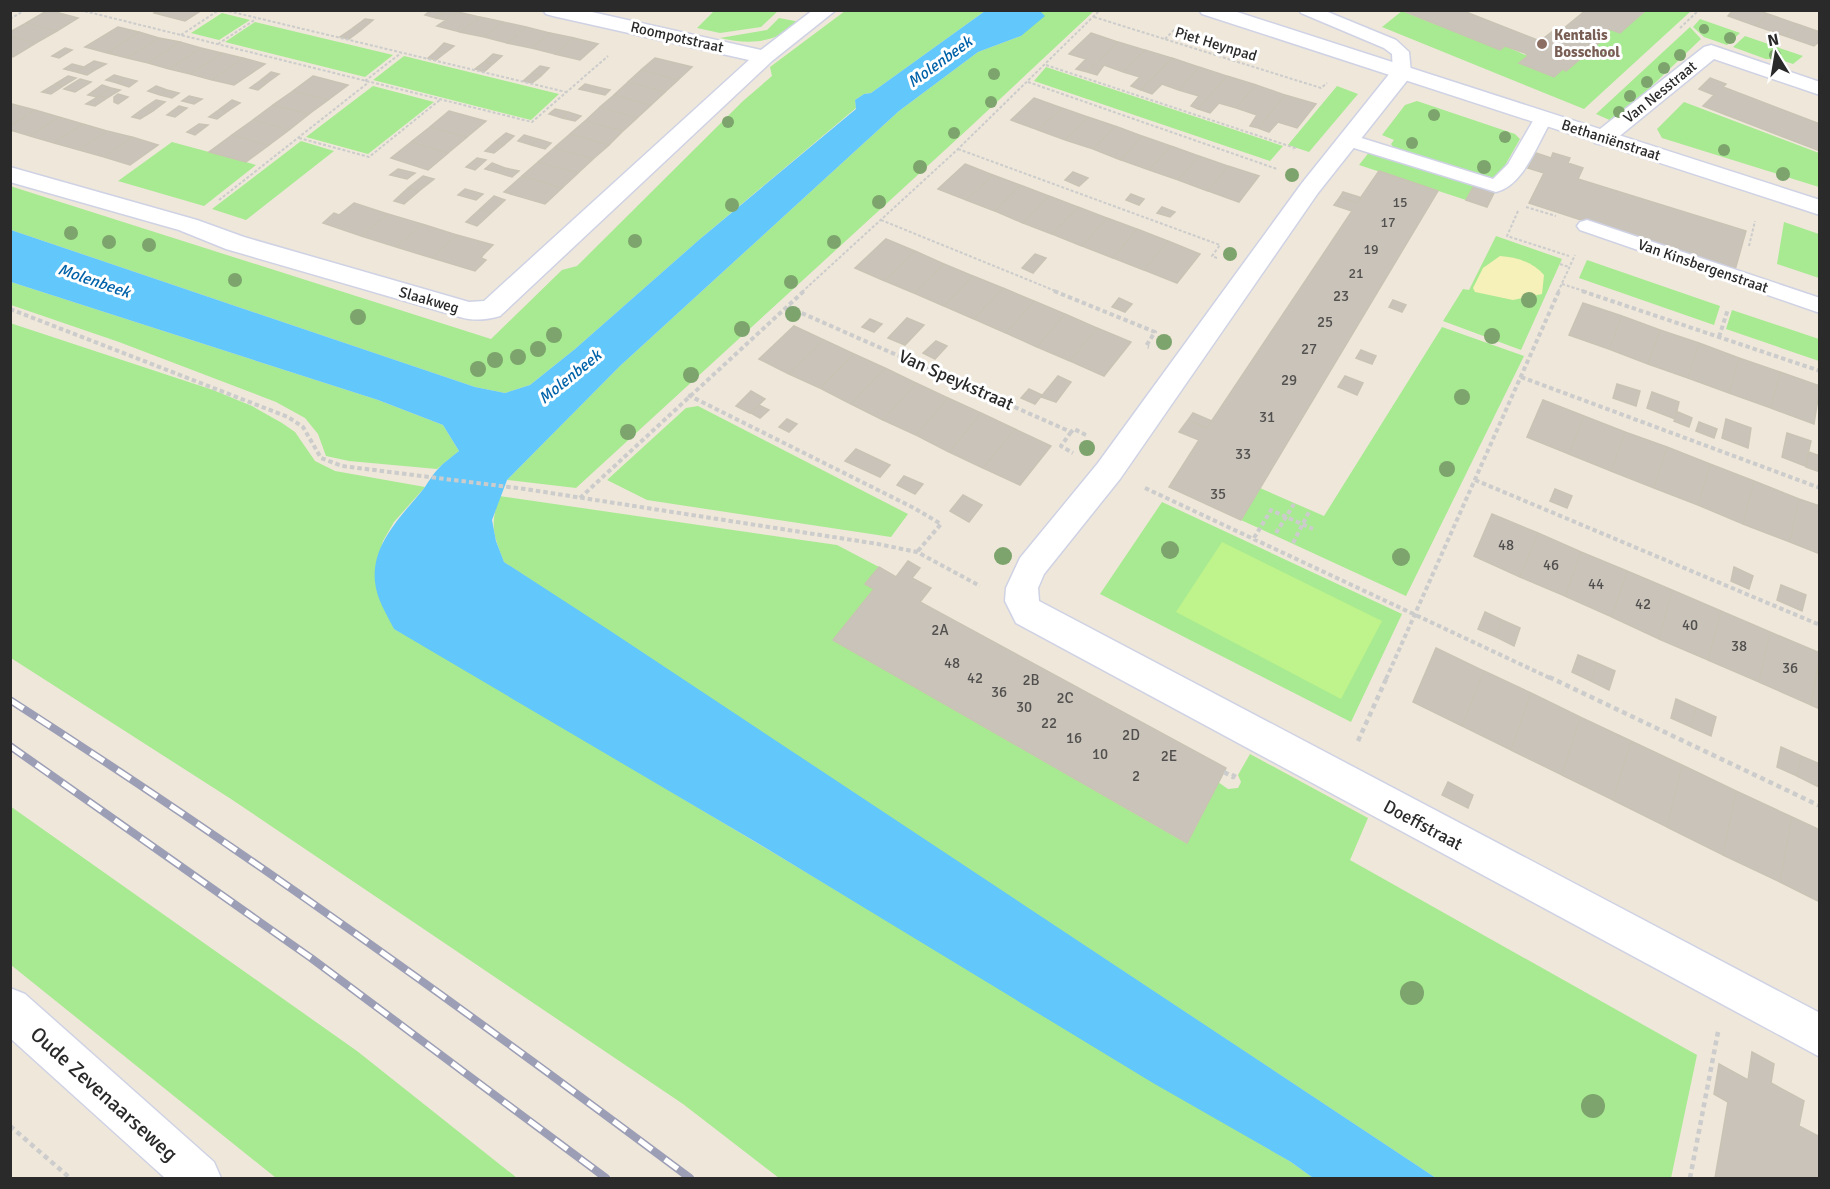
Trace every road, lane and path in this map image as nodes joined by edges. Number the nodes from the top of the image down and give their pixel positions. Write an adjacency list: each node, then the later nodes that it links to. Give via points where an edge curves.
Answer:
1 (25, 10): 13 (path)
2 (80, 10): 10 (path)
3 (103, 10): 10 (path)
4 (221, 10): 12 (path); 16 (path)
5 (553, 10): 14 (street, Roompotstraat)
6 (826, 10): 20 (street, Slaakweg)
7 (1100, 10): 11 (path)
8 (1209, 10): 22 (street, Bethaniënstraat)
9 (1307, 10): 22 (lane, via 1390,44 1401,52)
10 (97, 15): 16 (path)
11 (1094, 17): 17 (path, Piet Heynpad); 21 (path)
12 (256, 18): 18 (path); 19 (path)
13 (10, 19)
14 (639, 28): 20 (street, Roompotstraat); 27 (path)
15 (1175, 29): 17 (path)
16 (180, 35): 18 (path)
17 (1165, 39): 23 (path, Piet Heynpad, via 1321,88)
18 (218, 44): 24 (path)
19 (402, 53): 24 (path); 27 (path)
20 (765, 57): 39 (street, Slaakweg, via 491,310 469,311 235,243)
21 (1046, 65): 25 (path); 34 (path, via 1295,148)
22 (1402, 73): 29 (street, Bethaniënstraat); 32 (street)
23 (1329, 80)
24 (367, 81): 28 (path); 30 (path)
25 (1028, 82): 33 (path); 36 (path, via 1278,169 1272,176)
26 (1820, 89): 31 (street, Van Nesstraat, via 1711,51)
27 (566, 92): 28 (path, via 532,122)
28 (441, 99): 30 (path, via 369,157)
29 (1544, 118): 31 (street, Bethaniënstraat); 32 (lane, via 1506,181 1496,186)
30 (298, 138): 39 (path)
31 (1604, 138): 37 (street, Bethaniënstraat)
32 (1348, 140): 36 (street)
33 (958, 149): 38 (path); 44 (path, via 1220,245 1212,256)
34 (1290, 154)
35 (10, 174): 39 (street, Slaakweg)
36 (1310, 188): 44 (street)
37 (1820, 208)
38 (881, 220): 47 (path); 49 (path, via 1155,332 1146,346)
39 (188, 225)
40 (1587, 226): 41 (path); 41 (path, via 1520,205 1509,238); 46 (lane, Van Kinsbergenstraat)
41 (1574, 257): 43 (path)
42 (1560, 264): 43 (path)
43 (1569, 267): 45 (path)
44 (1251, 272): 49 (street)
45 (1562, 284): 50 (path); 51 (path)
46 (1820, 306)
47 (788, 307): 52 (path); 53 (path, Van Speykstraat, via 1071,432 1074,429)
48 (10, 309): 56 (path, via 288,417 303,427 321,458 342,466)
49 (1187, 362): 53 (street)
50 (1820, 371)
51 (1521, 378): 54 (path); 55 (path)
52 (688, 395): 56 (path); 65 (path, via 941,524)
53 (1115, 462): 63 (path, Van Speykstraat); 66 (street, via 1032,567 1022,588 1022,601)
54 (1475, 480): 67 (path); 68 (path)
55 (1820, 488)
56 (579, 498): 65 (path)
57 (1294, 504): 59 (path)
58 (1310, 510): 60 (path)
59 (1286, 517): 60 (path); 62 (path); 63 (path, via 1271,510)
60 (1302, 524): 61 (path); 64 (path)
61 (1313, 529)
62 (1276, 534)
63 (1254, 538): 67 (path)
64 (1293, 543)
65 (917, 552): 66 (path)
66 (1028, 613): 71 (street, Doeffstraat)
67 (1415, 613): 71 (path); 72 (path)
68 (1820, 625)
69 (1224, 772): 70 (path)
70 (1233, 777)
71 (1340, 781): 73 (street, Doeffstraat)
72 (1820, 806)
73 (1727, 987): 75 (street, Doeffstraat); 79 (path)
74 (10, 1009): 78 (street, Oude Zevenaarseweg)
75 (1820, 1036)
76 (10, 1126): 77 (path)
77 (70, 1179)
78 (198, 1179)
79 (1690, 1179)

